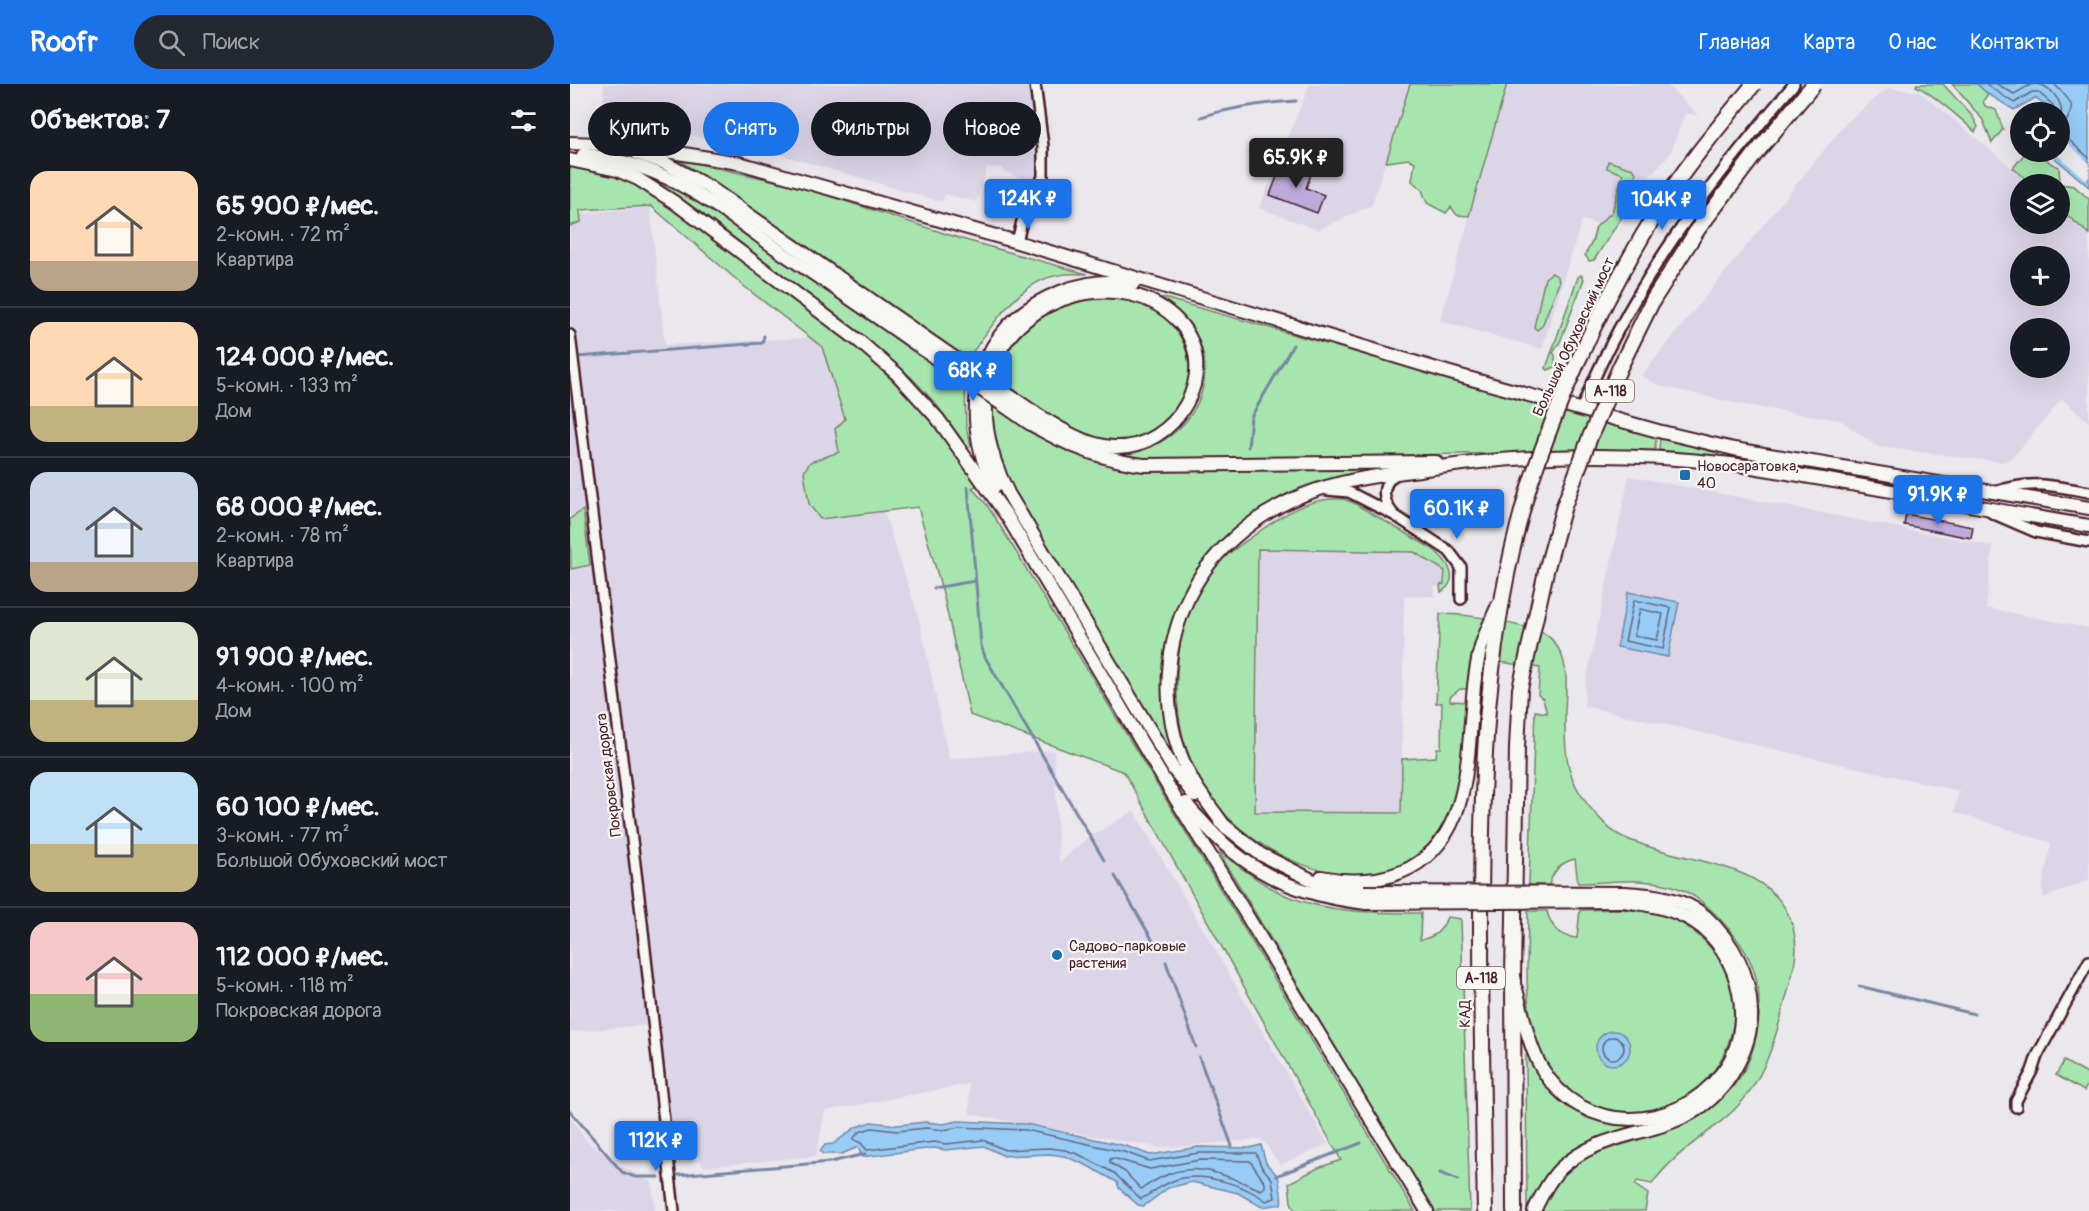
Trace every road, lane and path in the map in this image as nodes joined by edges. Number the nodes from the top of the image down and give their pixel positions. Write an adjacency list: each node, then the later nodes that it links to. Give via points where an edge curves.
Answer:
1 (1035, 84): 11 (street, via 1043,177 1024,213)
2 (1754, 84): 28 (highway, Большой Обуховский мост / А-118, bridge, via 1688,167 1615,283 1547,431)
3 (1794, 84): 15 (street, via 1724,168 1656,264 1622,322)
4 (1814, 84): 37 (highway, А-118, bridge, via 1698,229 1653,300 1620,367 1564,506 1520,689)
5 (570, 143): 6 (main road)
6 (588, 143)
7 (570, 154): 14 (main road, via 623,160 676,182)
8 (691, 154): 11 (main road, via 739,163)
9 (649, 156): 14 (main road, via 709,188)
10 (570, 160): 25 (main road, via 617,170 656,189 859,341 933,412)
11 (1017, 242): 12 (main road)
12 (1175, 291): 15 (main road); 25 (main road, via 1106,282 1069,288 1026,310 1001,335 978,381 975,419 981,458)
13 (570, 335): 39 (street, Покровская дорога)
14 (937, 352): 16 (main road, bridge)
15 (1581, 410): 20 (main road, via 1734,449)
16 (1032, 418): 17 (main road, via 1081,450 1144,465 1424,461); 32 (main road, via 1105,446 1134,446 1157,436 1181,415 1193,390 1195,357 1186,332 1166,310 1138,296 1100,291 1064,298 1029,319 997,356 987,386 985,416 992,453 1008,493 1174,770)
17 (1455, 464): 18 (main road); 22 (main road, via 1516,458 1626,456 1711,462)
18 (1402, 471): 19 (main road); 24 (street, via 1389,479 1383,495)
19 (1322, 490): 24 (street, via 1349,492); 32 (main road, via 1282,506 1218,552 1193,588 1176,627 1168,679 1172,723 1194,783)
20 (1995, 492): 21 (street, via 2033,483); 23 (main road)
21 (2089, 492)
22 (1982, 508): 26 (main road); 27 (street, via 2036,532)
23 (2089, 508)
24 (1394, 515): 29 (street, via 1456,559 1462,575)
25 (1007, 516): 31 (main road)
26 (2089, 526)
27 (2089, 542)
28 (1500, 598): 30 (highway, Большой Обуховский мост / А-118); 33 (main road, via 1481,648 1458,809 1445,836 1432,853 1400,873 1374,880 1334,880)
29 (1461, 599)
30 (1484, 745): 41 (highway, КАД / А-118, via 1481,1039)
31 (1155, 765): 35 (main road, via 1171,779 1189,808 1225,847 1256,870 1299,890 1336,900); 40 (main road)
32 (1225, 827): 33 (main road, via 1260,854)
33 (1298, 872): 35 (main road, via 1324,886)
34 (1624, 897): 35 (main road, bridge); 37 (main road, via 1694,922 1718,945 1734,975 1741,1011 1736,1045 1722,1073 1693,1100 1659,1115 1616,1119 1584,1109 1566,1097 1540,1066); 43 (main road, via 1675,900 1700,911 1733,945 1751,1001 1748,1040 1730,1078 1701,1108 1574,1159 1560,1169)
35 (1365, 898)
36 (2089, 960): 38 (street, via 2037,1056)
37 (1513, 976): 42 (highway, А-118)
38 (2016, 1107)
39 (674, 1211)
40 (1427, 1211)
41 (1485, 1211)
42 (1514, 1211)
43 (1534, 1211)

